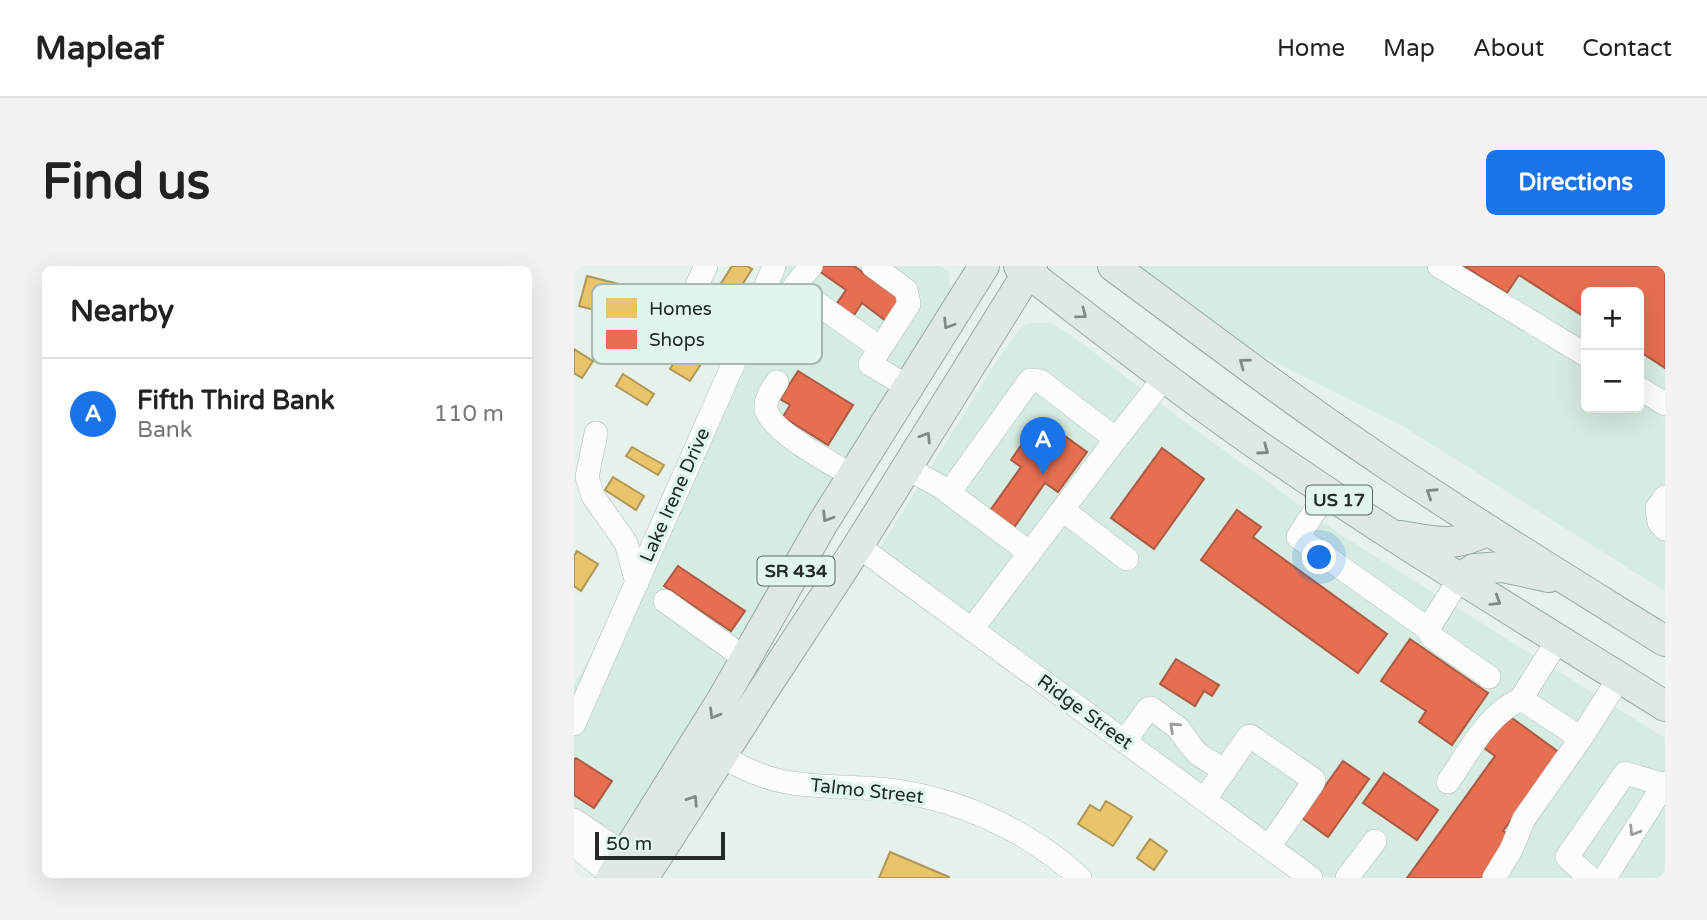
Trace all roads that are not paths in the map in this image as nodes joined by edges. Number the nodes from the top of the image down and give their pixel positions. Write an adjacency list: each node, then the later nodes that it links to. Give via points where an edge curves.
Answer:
1 (706, 266): 9 (street)
2 (774, 266): 10 (street, Lake Irene Drive)
3 (811, 266): 11 (street)
4 (873, 266): 13 (street, via 906,290 909,304)
5 (984, 266): 18 (main road, SR 434, one-way to 18)
6 (1114, 266): 30 (main road, US 17, one-way to 6, via 1301,405)
7 (1439, 266): 14 (street)
8 (1026, 268): 16 (main road, US 17, one-way to 16); 23 (main road, SR 434, one-way to 8)
9 (697, 284)
10 (767, 284)
11 (796, 284)
12 (822, 307): 13 (street)
13 (880, 348): 18 (street, via 870,364)
14 (1581, 352)
15 (733, 364): 37 (street, Lake Irene Drive)
16 (1165, 377): 22 (street); 25 (main road, US 17, one-way to 25)
17 (777, 382): 24 (street, via 766,407 774,421 798,442)
18 (908, 387): 24 (main road, SR 434)
19 (1644, 391): 20 (street)
20 (1665, 404)
21 (596, 433): 37 (street, via 587,477 593,496 626,543)
22 (1116, 439): 26 (street, via 1040,381 1030,380); 28 (street)
23 (907, 468): 26 (street); 32 (main road, SR 434)
24 (853, 476): 43 (main road, SR 434, one-way to 43)
25 (1327, 492): 31 (main road, US 17); 40 (street, via 1298,537)
26 (949, 493): 33 (street)
27 (1665, 497): 29 (street, via 1657,508)
28 (1063, 510): 33 (street); 34 (street)
29 (1665, 529)
30 (1488, 530): 31 (main road, via 1459,542); 36 (main road, US 17)
31 (1390, 535): 35 (main road, US 17)
32 (858, 546): 39 (street, Ridge Street); 51 (main road, SR 434)
33 (1030, 553): 39 (street)
34 (1127, 559)
35 (1460, 578): 36 (main road, via 1474,569 1503,567); 40 (street); 41 (main road, US 17, one-way to 41)
36 (1570, 581): 42 (main road, US 17)
37 (637, 583): 48 (street, Lake Irene Drive)
38 (666, 601): 43 (street)
39 (972, 629): 50 (street, Ridge Street)
40 (1428, 629): 44 (street, via 1432,637)
41 (1558, 640): 45 (main road, US 17); 46 (street)
42 (1665, 641)
43 (746, 659): 60 (main road, SR 434, one-way to 60, via 646,821 653,837)
44 (1489, 677)
45 (1619, 678): 47 (main road, US 17); 49 (street)
46 (1521, 699): 49 (street); 53 (street, via 1492,719)
47 (1665, 706)
48 (574, 724)
49 (1581, 738): 64 (street, via 1524,819)
50 (1125, 741): 52 (street, one-way to 50, via 1198,754 1178,728 1151,708); 55 (street, Ridge Street)
51 (721, 756): 60 (main road, SR 434, one-way to 51); 61 (street, Talmo Street, via 787,783 889,790 947,803 1022,835)
52 (1225, 771): 55 (street); 59 (street, via 1250,736 1314,780)
53 (1448, 782)
54 (1665, 784): 65 (street, via 1625,773 1567,857); 66 (street, one-way to 66)
55 (1204, 800): 59 (street, Ridge Street)
56 (574, 820): 60 (street)
57 (1375, 841): 63 (street)
58 (574, 845): 60 (street)
59 (1269, 847): 62 (street, Ridge Street)
60 (627, 873)
61 (1080, 878)
62 (1311, 878)
63 (1347, 878)
64 (1494, 878)
65 (1590, 878)
66 (1605, 878)

